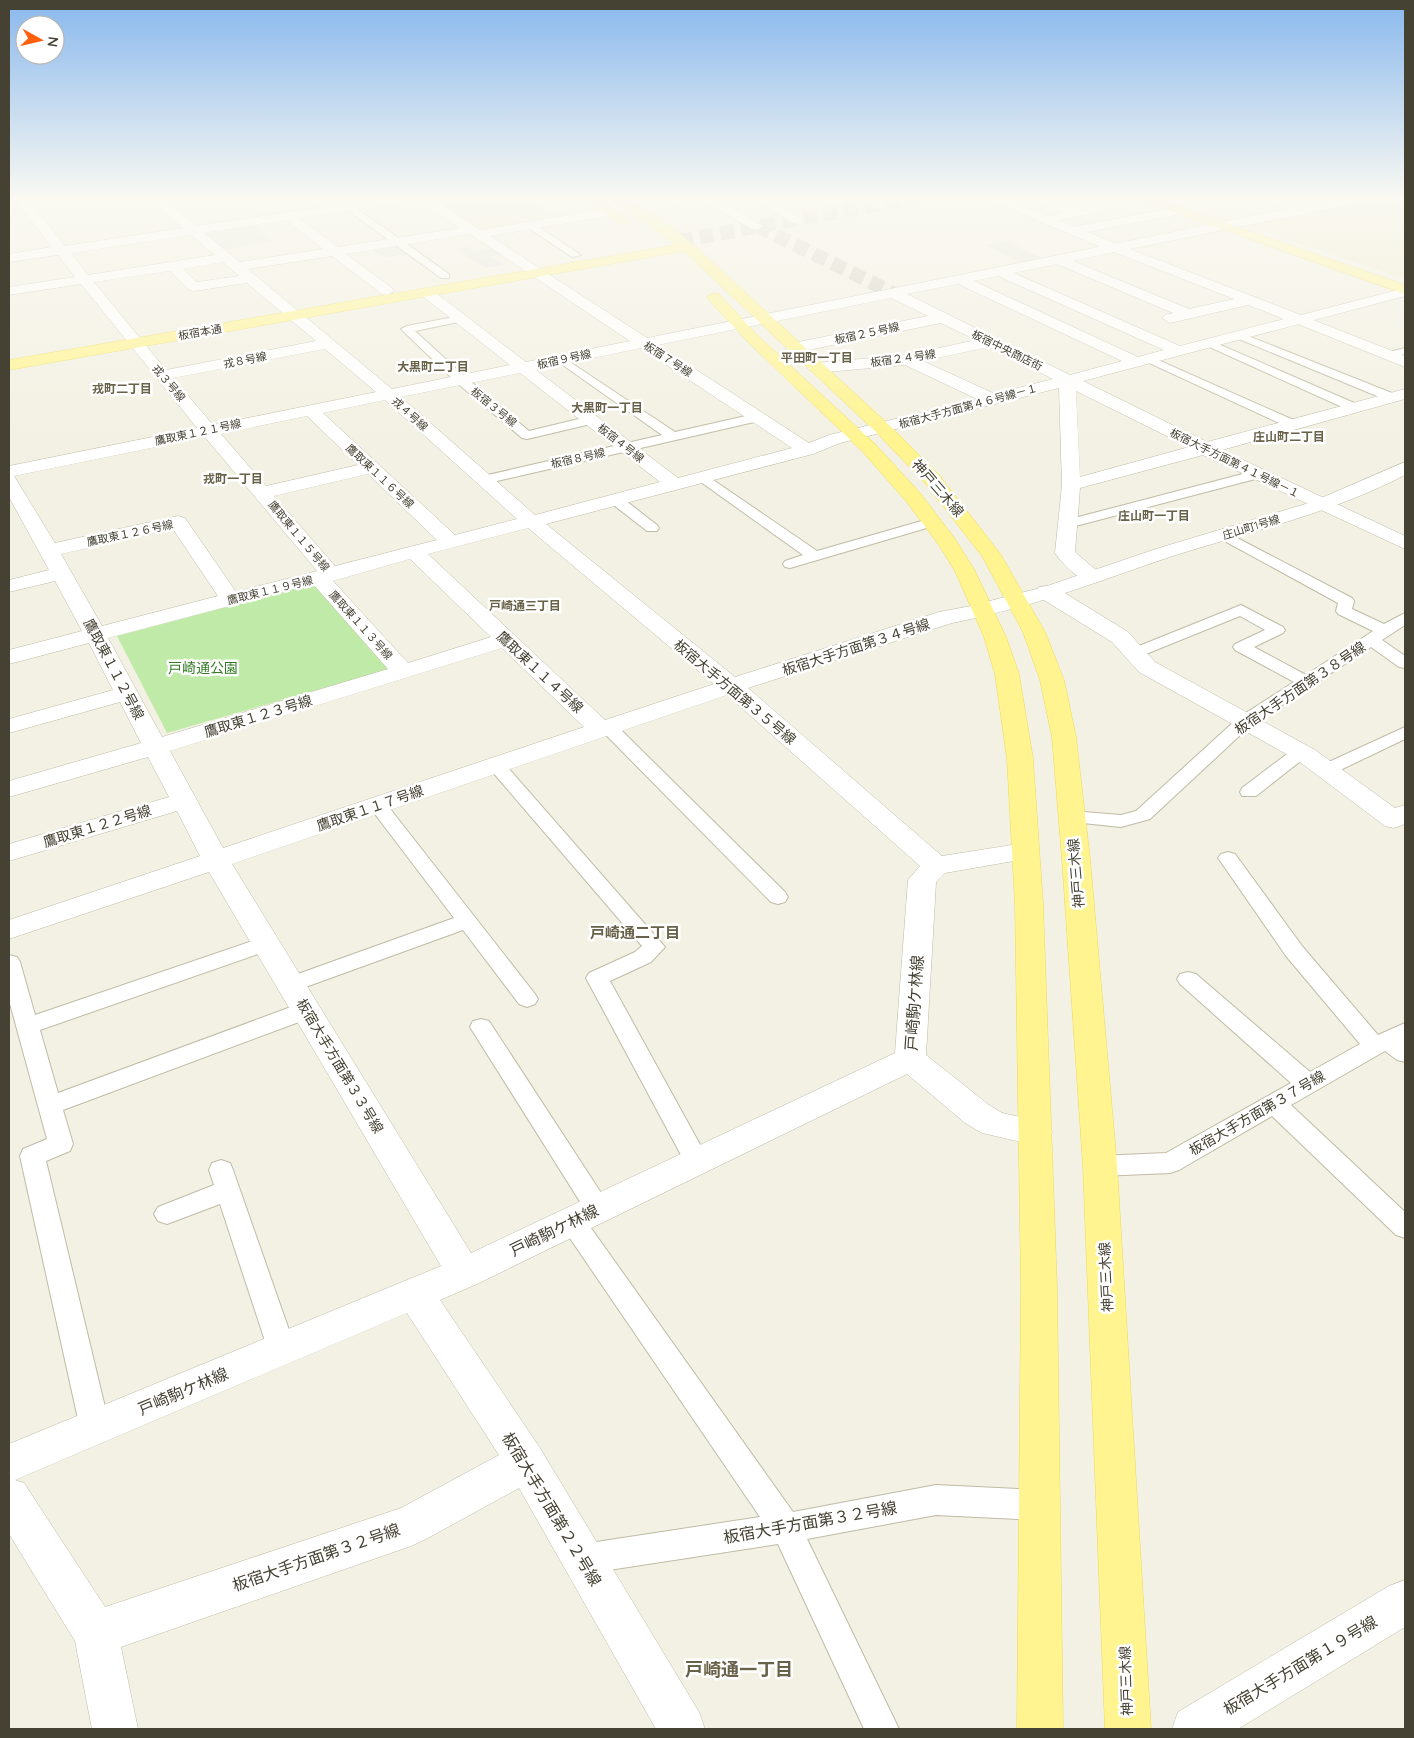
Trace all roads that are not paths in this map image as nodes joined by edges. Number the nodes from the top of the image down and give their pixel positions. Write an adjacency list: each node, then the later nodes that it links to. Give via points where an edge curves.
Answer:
1 (83, 277): 15 (street, 戎３号線)
2 (103, 277): 15 (street)
3 (184, 277): 14 (street, via 194,287)
4 (367, 277): 20 (street)
5 (490, 277): 20 (main road, 板宿本通)
6 (501, 277): 21 (main road, 板宿本通)
7 (541, 277): 34 (street, 板宿７号線)
8 (702, 277): 29 (main road, 神戸三木線)
9 (975, 277): 16 (street, 板宿９号線)
10 (1012, 277): 30 (street)
11 (1100, 277): 25 (street)
12 (1190, 277): 23 (street)
13 (1366, 277): 19 (main road)
14 (250, 278): 24 (street, 戎４号線)
15 (85, 280): 18 (street); 32 (street, 戎３号線)
16 (961, 280): 22 (street, 板宿９号線); 44 (street)
17 (706, 289): 29 (main road, 神戸三木線)
18 (9, 291)
19 (1405, 291): 28 (street, 板宿大手方面第４６号線－１)
20 (387, 292): 24 (main road, 板宿本通)
21 (426, 292): 24 (main road, 板宿本通); 27 (street, 板宿４号線)
22 (892, 293): 26 (street, 板宿中央商店街); 29 (street, 板宿９号線)
23 (1249, 300): 25 (street); 28 (street)
24 (289, 312): 32 (main road, 板宿本通); 36 (street, 戎４号線)
25 (1188, 314): 30 (street)
26 (941, 318): 33 (street, 板宿中央商店街); 37 (street, 板宿２５号線)
27 (459, 319): 47 (street, 板宿４号線); 50 (lane, 板宿３号線, via 407,329)
28 (1298, 319): 31 (street, 板宿大手方面第４６号線－１); 40 (street)
29 (752, 322): 34 (street, 板宿９号線); 37 (main road, 神戸三木線); 61 (main road, 神戸三木線, via 758,344 803,384)
30 (1127, 328): 38 (street)
31 (1238, 335): 35 (street, 板宿大手方面第４６号線－１); 53 (lane)
32 (134, 339): 41 (main road, 板宿本通); 46 (main road, 板宿本通); 49 (street, 戎３号線)
33 (990, 342): 43 (street, 板宿２４号線); 51 (street, 板宿中央商店街)
34 (642, 343): 42 (street, 板宿９号線); 57 (street, 板宿７号線)
35 (1209, 343): 38 (street, 板宿大手方面第４６号線－１); 55 (lane)
36 (326, 344): 49 (street, 戎８号線); 52 (street, 戎４号線)
37 (793, 348): 48 (main road, 神戸三木線)
38 (1178, 351): 44 (street, 板宿大手方面第４６号線－１)
39 (1405, 351): 40 (lane)
40 (1389, 355): 45 (street)
41 (9, 357)
42 (561, 359): 47 (street, 板宿９号線); 62 (lane)
43 (908, 360): 48 (street, 板宿２４号線); 54 (street)
44 (1143, 360): 51 (street, 板宿大手方面第４６号線－１); 59 (lane)
45 (1405, 362)
46 (9, 365)
47 (522, 367): 50 (street, 板宿９号線); 58 (street, 板宿４号線)
48 (815, 368): 61 (main road, 神戸三木線)
49 (163, 375): 60 (street, 戎３号線)
50 (460, 379): 52 (street, 板宿９号線); 58 (lane, 板宿３号線, via 527,435)
51 (1067, 380): 54 (street, 板宿大手方面第４６号線－１); 64 (street, 板宿大手方面第４１号線－１); 74 (street)
52 (388, 394): 56 (street, 鷹取東１２１号線); 72 (street, 戎４号線)
53 (1399, 396): 55 (street)
54 (994, 400): 61 (street, 板宿大手方面第４６号線－１)
55 (1354, 408): 59 (street)
56 (309, 409): 60 (street, 鷹取東１２１号線); 66 (street, 鷹取東１１６号線)
57 (758, 417): 62 (lane, 板宿８号線); 65 (street, 板宿７号線)
58 (591, 420): 63 (street, 板宿４号線)
59 (1294, 425): 64 (street)
60 (208, 429): 68 (street, 鷹取東１２１号線); 75 (street, 鷹取東１１５号線)
61 (868, 431): 65 (street, 板宿大手方面第４６号線－１); 79 (main road, 神戸三木線, via 897,477); 95 (main road, 神戸三木線, via 932,479 991,555)
62 (673, 437): 63 (lane, 板宿８号線)
63 (627, 447): 72 (lane, 板宿８号線); 73 (street, 板宿４号線)
64 (1206, 449): 69 (street, 板宿大手方面第４１号線－１); 74 (street)
65 (807, 450): 70 (street, 板宿大手方面第４６号線－１)
66 (370, 468): 75 (street); 83 (street, 鷹取東１１６号線)
67 (1405, 468): 77 (street, 庄山町1号線)
68 (9, 471)
69 (1258, 474): 77 (street, 板宿大手方面第４１号線－１); 80 (lane)
70 (703, 477): 73 (street, 板宿大手方面第４６号線－１); 87 (lane)
71 (9, 480): 85 (street, 鷹取東１１２号線)
72 (484, 480): 78 (street, 戎４号線)
73 (674, 484): 76 (street, 板宿大手方面第４６号線－１)
74 (1071, 485): 80 (street)
75 (262, 493): 90 (street, 鷹取東１１５号線)
76 (616, 500): 78 (street, 板宿大手方面第４６号線－１); 81 (lane)
77 (1322, 505): 82 (street, 庄山町1号線); 84 (street, 板宿大手方面第４１号線－１)
78 (531, 522): 83 (street, 鷹取東１１９号線); 106 (street, 板宿大手方面第３５号線)
79 (932, 522): 87 (lane); 96 (main road, 神戸三木線, via 965,571)
80 (1068, 524): 91 (street, via 1065,553)
81 (652, 528)
82 (1224, 535): 91 (street, 庄山町1号線); 99 (lane, via 1346,601 1344,611)
83 (451, 542): 86 (street, 鷹取東１１９号線)
84 (1405, 543)
85 (48, 551): 89 (street, 鷹取東１１２号線); 94 (street, 鷹取東１２６号線, via 178,522)
86 (414, 552): 90 (street, 鷹取東１１９号線); 100 (street, 鷹取東１１４号線)
87 (814, 556): 88 (lane)
88 (790, 564)
89 (61, 573): 92 (street); 98 (street, 鷹取東１１２号線)
90 (325, 576): 94 (street, 鷹取東１１９号線); 104 (street, 鷹取東１１３号線)
91 (1094, 576): 93 (street, 庄山町1号線)
92 (9, 586)
93 (1048, 592): 95 (street, 板宿大手方面第３４号線); 101 (street, via 1120,637)
94 (231, 600): 98 (street, 鷹取東１１９号線)
95 (1019, 603): 96 (street, 板宿大手方面第３４号線); 121 (main road, 神戸三木線, via 1042,648 1058,702)
96 (982, 610): 106 (street, 板宿大手方面第３４号線, via 947,617); 122 (main road, 神戸三木線, via 1007,674 1012,700 1020,759)
97 (1405, 618): 99 (lane, 板宿大手方面第３８号線)
98 (95, 634): 102 (street, 鷹取東１１９号線); 107 (street, 鷹取東１１２号線)
99 (1378, 636): 103 (lane); 105 (lane, 板宿大手方面第３８号線)
100 (506, 640): 104 (street, 鷹取東１２３号線); 110 (street, 鷹取東１１４号線)
101 (1135, 653): 105 (lane, via 1241,610 1277,630 1241,647); 108 (street, via 1147,667)
102 (9, 657)
103 (1405, 663)
104 (404, 672): 112 (street, 鷹取東１２３号線)
105 (1307, 682): 108 (lane, 板宿大手方面第３８号線)
106 (731, 686): 110 (street, 鷹取東１１７号線); 126 (street, 板宿大手方面第３５号線)
107 (127, 693): 109 (street); 112 (street, 鷹取東１１２号線)
108 (1244, 722): 113 (street); 121 (lane, 板宿大手方面第３８号線, via 1143,815 1121,821)
109 (9, 726)
110 (605, 729): 114 (street, 鷹取東１１７号線); 127 (lane)
111 (1405, 732): 115 (lane)
112 (156, 747): 116 (street, 鷹取東１２３号線); 118 (street, 鷹取東１１２号線)
113 (1301, 752): 115 (street); 117 (lane)
114 (496, 765): 119 (street, 鷹取東１１７号線); 143 (lane, via 654,947 643,957 597,978)
115 (1326, 770): 120 (street, via 1394,820)
116 (9, 789)
117 (1249, 792)
118 (185, 800): 123 (street, 鷹取東１２２号線); 125 (street, 鷹取東１１２号線)
119 (377, 806): 125 (street, 鷹取東１１７号線); 128 (lane)
120 (1405, 813)
121 (1071, 817): 144 (main road, 神戸三木線)
122 (1025, 851): 126 (street); 142 (main road, 神戸三木線)
123 (9, 853)
124 (1228, 858): 137 (lane, via 1294,951)
125 (216, 860): 129 (street, 鷹取東１１７号線); 130 (street, 板宿大手方面第３３号線)
126 (936, 866): 138 (street, 戸崎駒ケ林線, via 922,880)
127 (778, 897)
128 (467, 921): 133 (lane); 134 (lane)
129 (9, 930)
130 (267, 943): 133 (street, 板宿大手方面第３３号線); 135 (lane)
131 (9, 962): 135 (lane)
132 (1188, 979): 139 (lane)
133 (299, 997): 141 (lane); 148 (street, 板宿大手方面第３３号線)
134 (527, 999)
135 (27, 1026): 141 (lane)
136 (481, 1027): 146 (lane)
137 (1393, 1043): 139 (lane, 板宿大手方面第３７号線)
138 (910, 1059): 142 (street, via 994,1124); 143 (street, 戸崎駒ケ林線)
139 (1308, 1084): 140 (lane, 板宿大手方面第３７号線)
140 (1273, 1104): 144 (lane, 板宿大手方面第３７号線, via 1170,1163); 147 (lane)
141 (50, 1105): 151 (lane, via 61,1144 32,1156)
142 (1035, 1132): 155 (main road, 神戸三木線, via 1039,1288)
143 (697, 1161): 146 (street, 戸崎駒ケ林線)
144 (1100, 1166): 164 (main road, 神戸三木線)
145 (167, 1214): 150 (lane, via 224,1180)
146 (585, 1215): 148 (street, 戸崎駒ケ林線); 156 (lane)
147 (1405, 1228)
148 (464, 1273): 149 (street, 戸崎駒ケ林線)
149 (415, 1294): 150 (street, 戸崎駒ケ林線); 152 (street, 板宿大手方面第２２号線)
150 (282, 1350): 151 (street, 戸崎駒ケ林線)
151 (95, 1428): 153 (street, 戸崎駒ケ林線)
152 (526, 1462): 157 (street, 板宿大手方面第２２号線); 159 (street, 板宿大手方面第３２号線, via 411,1525)
153 (9, 1463)
154 (9, 1497): 159 (street)
155 (1038, 1505): 156 (lane, 板宿大手方面第３２号線, via 936,1500); 163 (main road, 神戸三木線)
156 (786, 1528): 157 (lane, 板宿大手方面第３２号線); 162 (lane)
157 (583, 1559): 161 (street, 板宿大手方面第２２号線)
158 (1405, 1602): 165 (street, 板宿大手方面第１９号線)
159 (96, 1633): 160 (street)
160 (115, 1729)
161 (682, 1729)
162 (882, 1729)
163 (1040, 1729)
164 (1128, 1729)
165 (1195, 1729)

